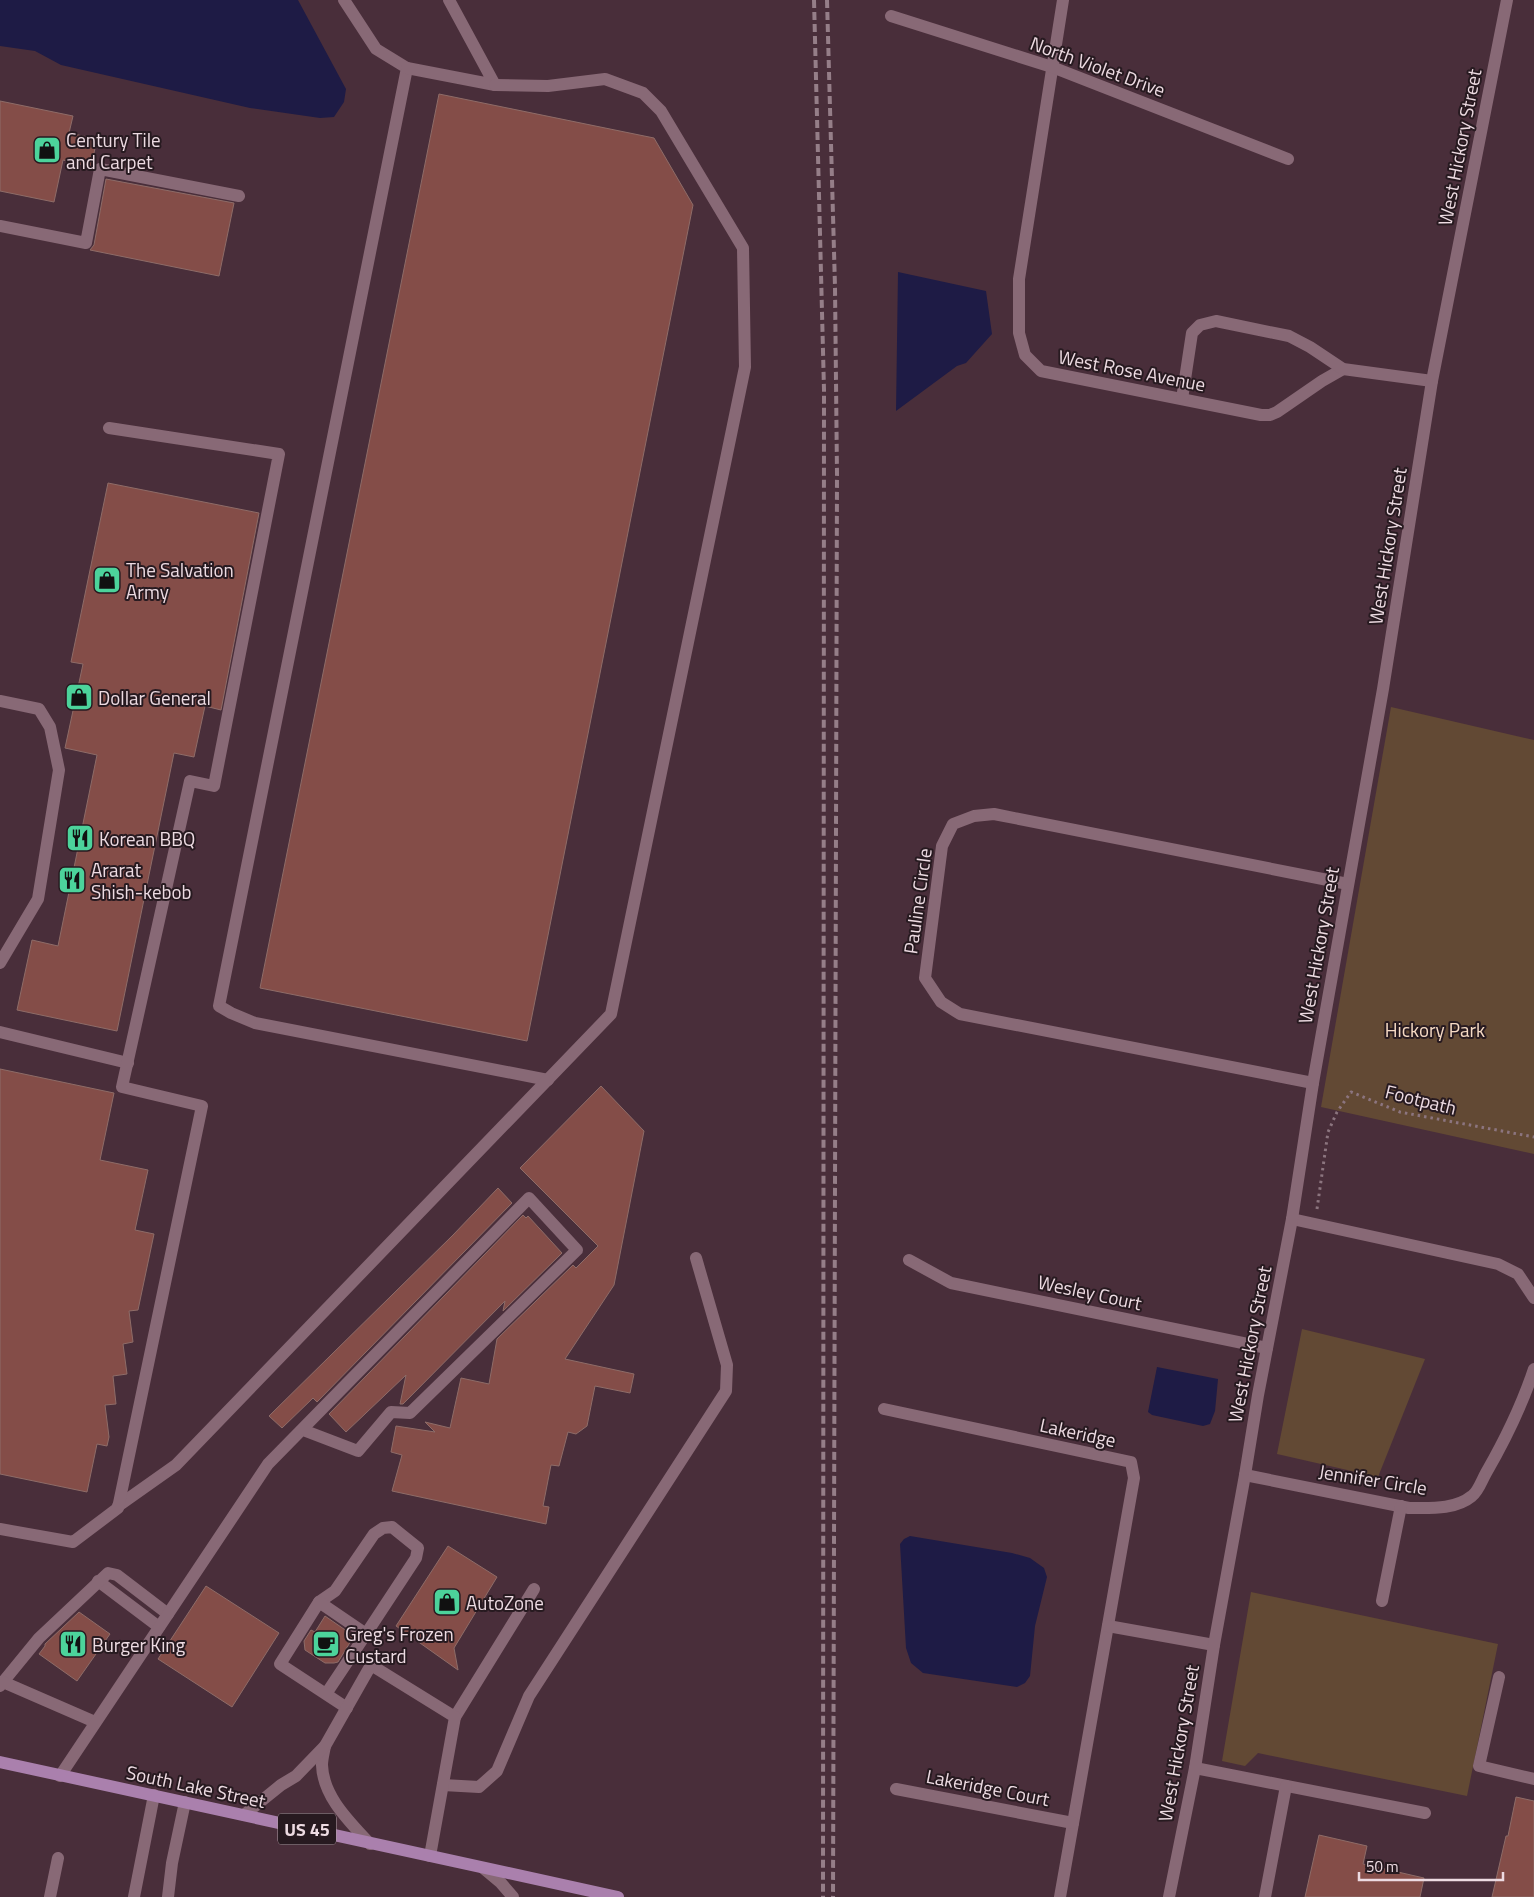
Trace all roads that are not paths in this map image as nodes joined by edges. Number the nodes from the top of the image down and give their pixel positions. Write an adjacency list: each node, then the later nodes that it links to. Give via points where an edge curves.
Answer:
1 (344, 0): 7 (street, via 376,49)
2 (449, 0): 8 (street)
3 (1063, 0): 6 (street, West Rose Avenue)
4 (1507, 0): 13 (street, West Hickory Street)
5 (892, 16): 6 (street, North Violet Drive)
6 (1052, 67): 9 (street, North Violet Drive); 14 (street, West Rose Avenue, via 1018,279 1019,333 1025,355 1041,371)
7 (407, 68): 8 (street); 21 (street, via 219,1006 254,1022)
8 (495, 85): 21 (street, via 548,86 605,79 643,94 661,111 744,248 745,367 611,1014)
9 (1288, 158)
10 (239, 196): 11 (street, via 100,170 86,243)
11 (0, 226)
12 (1343, 369): 13 (street); 14 (street, West Rose Avenue, via 1270,415); 14 (street, via 1289,336 1216,321 1200,325 1192,333)
13 (1432, 381): 17 (street, West Hickory Street)
14 (1182, 399)
15 (109, 428): 20 (street, via 279,454 214,786 190,781)
16 (0, 701): 18 (street, via 40,709 50,727 59,770 38,899)
17 (1348, 884): 22 (street, West Hickory Street); 22 (street, Pauline Circle, via 994,814 974,816 954,824 942,846 925,978 941,1002 960,1014)
18 (0, 963)
19 (0, 1032): 20 (street)
20 (128, 1063): 33 (street, via 122,1087 202,1106)
21 (548, 1080): 33 (street, via 176,1465)
22 (1313, 1083): 23 (street, West Hickory Street)
23 (1292, 1219): 26 (street, via 1498,1264); 28 (street, West Hickory Street)
24 (696, 1258): 56 (street, via 727,1365 726,1391 529,1696 497,1771 479,1787)
25 (909, 1260): 28 (street, Wesley Court, via 951,1283)
26 (1529, 1279): 27 (street)
27 (1534, 1298)
28 (1268, 1348): 32 (street, West Hickory Street)
29 (1534, 1369): 34 (street, Jennifer Circle, via 1504,1442 1474,1496 1457,1505 1432,1508)
30 (884, 1409): 41 (street, Lakeridge, via 1131,1462 1134,1478)
31 (303, 1430): 31 (street, via 529,1198 578,1250 410,1413 391,1412 358,1451); 40 (street, via 268,1464)
32 (1245, 1475): 34 (street, Jennifer Circle); 44 (street, West Hickory Street)
33 (118, 1506): 35 (street, via 73,1542)
34 (1401, 1506): 38 (street)
35 (0, 1529)
36 (98, 1581): 40 (street, via 108,1573 117,1575); 42 (street); 46 (street, via 39,1638)
37 (534, 1590): 49 (street)
38 (1382, 1601)
39 (320, 1602): 43 (street); 43 (street, via 335,1591 374,1534 392,1527 418,1548 416,1558); 47 (street, via 280,1664)
40 (168, 1614): 42 (street)
41 (1108, 1626): 44 (street); 63 (street, Lakeridge)
42 (159, 1627): 50 (street)
43 (366, 1634): 47 (street)
44 (1214, 1645): 53 (street, West Hickory Street)
45 (1499, 1678): 55 (street, via 1479,1766)
46 (2, 1684): 50 (street)
47 (326, 1694): 48 (street)
48 (347, 1708): 49 (street, via 371,1665); 51 (street)
49 (455, 1717): 56 (street)
50 (96, 1722): 54 (street)
51 (325, 1746): 62 (street, via 296,1776); 64 (street, via 322,1765 327,1788 342,1812)
52 (0, 1762): 54 (main road, South Lake Street / US 45)
53 (1195, 1768): 57 (street); 74 (street, West Hickory Street)
54 (60, 1776): 59 (main road, South Lake Street / US 45)
55 (1534, 1779)
56 (443, 1785): 65 (street)
57 (1286, 1786): 61 (street); 75 (street)
58 (896, 1788): 63 (street, Lakeridge Court)
59 (154, 1795): 60 (main road, South Lake Street / US 45); 69 (street)
60 (185, 1802): 62 (main road, South Lake Street / US 45); 70 (street)
61 (1425, 1813)
62 (244, 1815): 64 (main road, South Lake Street / US 45)
63 (1073, 1823): 73 (street, Lakeridge)
64 (370, 1844): 65 (main road, South Lake Street / US 45)
65 (430, 1856): 67 (main road, South Lake Street / US 45)
66 (58, 1858): 68 (street)
67 (483, 1868): 71 (street); 72 (main road, South Lake Street / US 45)
68 (50, 1897)
69 (134, 1897)
70 (168, 1897)
71 (513, 1897)
72 (618, 1897)
73 (1060, 1897)
74 (1169, 1897)
75 (1265, 1897)

